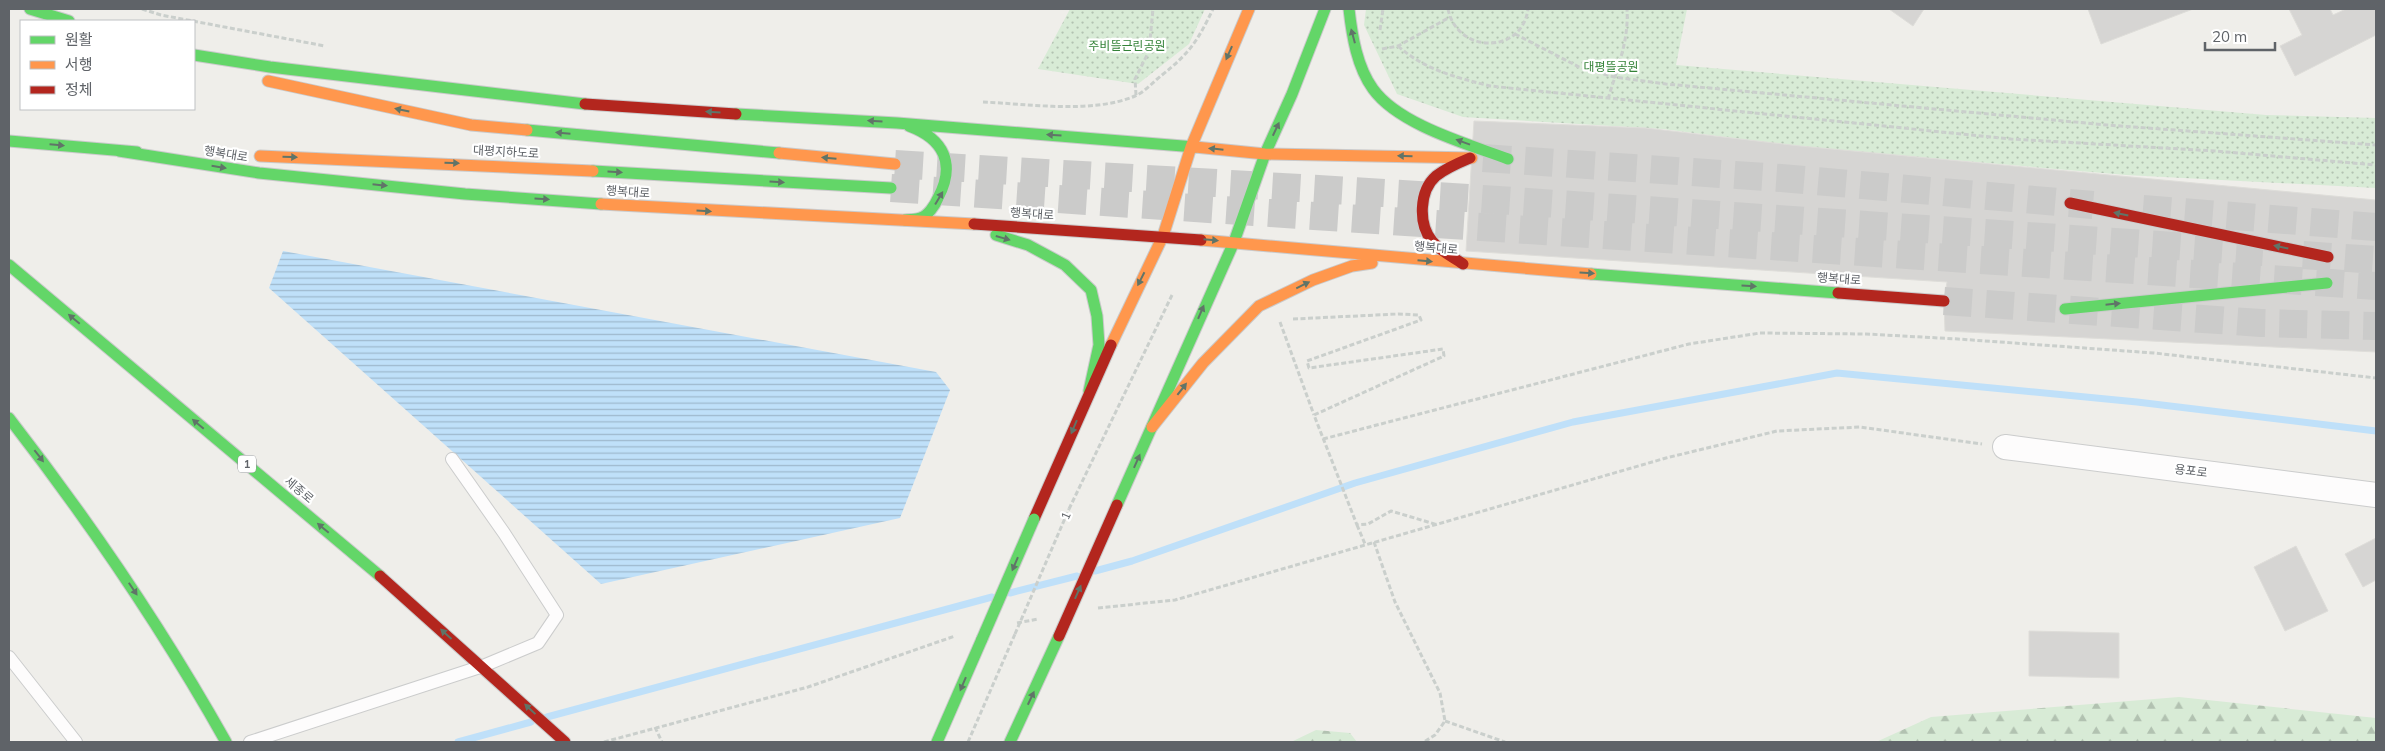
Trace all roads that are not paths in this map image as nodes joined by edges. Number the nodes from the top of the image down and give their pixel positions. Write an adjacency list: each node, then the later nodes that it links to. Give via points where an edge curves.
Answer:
1 (30, 9): 5 (main road)
2 (1249, 9): 10 (main road, one-way to 10)
3 (1325, 9): 12 (main road, one-way to 3)
4 (1349, 9): 15 (main road, one-way to 4, via 1441,134 1389,106 1373,91 1352,31)
5 (66, 20)
6 (195, 55): 8 (main road, one-way to 6, via 599,106)
7 (195, 60): 16 (main road, 대평지하도로, one-way to 7, via 471,125 283,86)
8 (897, 122): 10 (main road, one-way to 8); 19 (main road, one-way to 8, via 922,218 944,190 948,173 946,156 938,142 925,130)
9 (9, 141): 11 (main road, one-way to 11)
10 (1192, 147): 12 (main road, one-way to 10); 21 (main road)
11 (119, 151): 13 (main road); 19 (main road, 행복대로, one-way to 19, via 259,173 455,193 689,210)
12 (1265, 154): 22 (main road); 25 (main road, one-way to 12, via 1431,240 1422,213 1424,198 1433,180 1447,169 1472,158)
13 (217, 155)
14 (246, 156): 17 (main road, 대평지하도로, one-way to 17, via 488,164)
15 (1508, 159)
16 (895, 164)
17 (891, 188)
18 (2070, 203): 23 (main road, one-way to 18)
19 (899, 220): 20 (main road, 행복대로)
20 (939, 222): 21 (main road, 행복대로); 30 (main road, one-way to 30, via 1028,245 1065,265 1091,290 1099,345)
21 (1163, 236): 22 (main road, 행복대로, one-way to 22); 30 (main road, one-way to 30)
22 (1234, 242): 24 (main road, 행복대로); 32 (main road, one-way to 22)
23 (2328, 257)
24 (1404, 259): 25 (main road, 행복대로, one-way to 25); 32 (main road, one-way to 24, via 1203,362 1258,306 1352,266)
25 (1463, 264): 28 (main road, 행복대로, one-way to 28)
26 (9, 265): 37 (main road, 세종로 / 1, one-way to 26)
27 (2327, 283): 29 (main road, one-way to 27)
28 (1944, 300)
29 (2065, 309)
30 (1089, 391): 42 (main road, one-way to 42, bridge)
31 (9, 418): 38 (main road, one-way to 38, via 80,509 161,630)
32 (1152, 427): 43 (main road, one-way to 32, bridge)
33 (2005, 447): 35 (street, 용포로)
34 (452, 460): 37 (lane, via 557,615 538,643)
35 (2376, 495)
36 (9, 657): 39 (lane)
37 (483, 666): 40 (lane); 41 (main road, 세종로 / 1, one-way to 37)
38 (224, 737)
39 (76, 742)
40 (250, 742)
41 (566, 742)
42 (937, 742)
43 (1010, 742)

